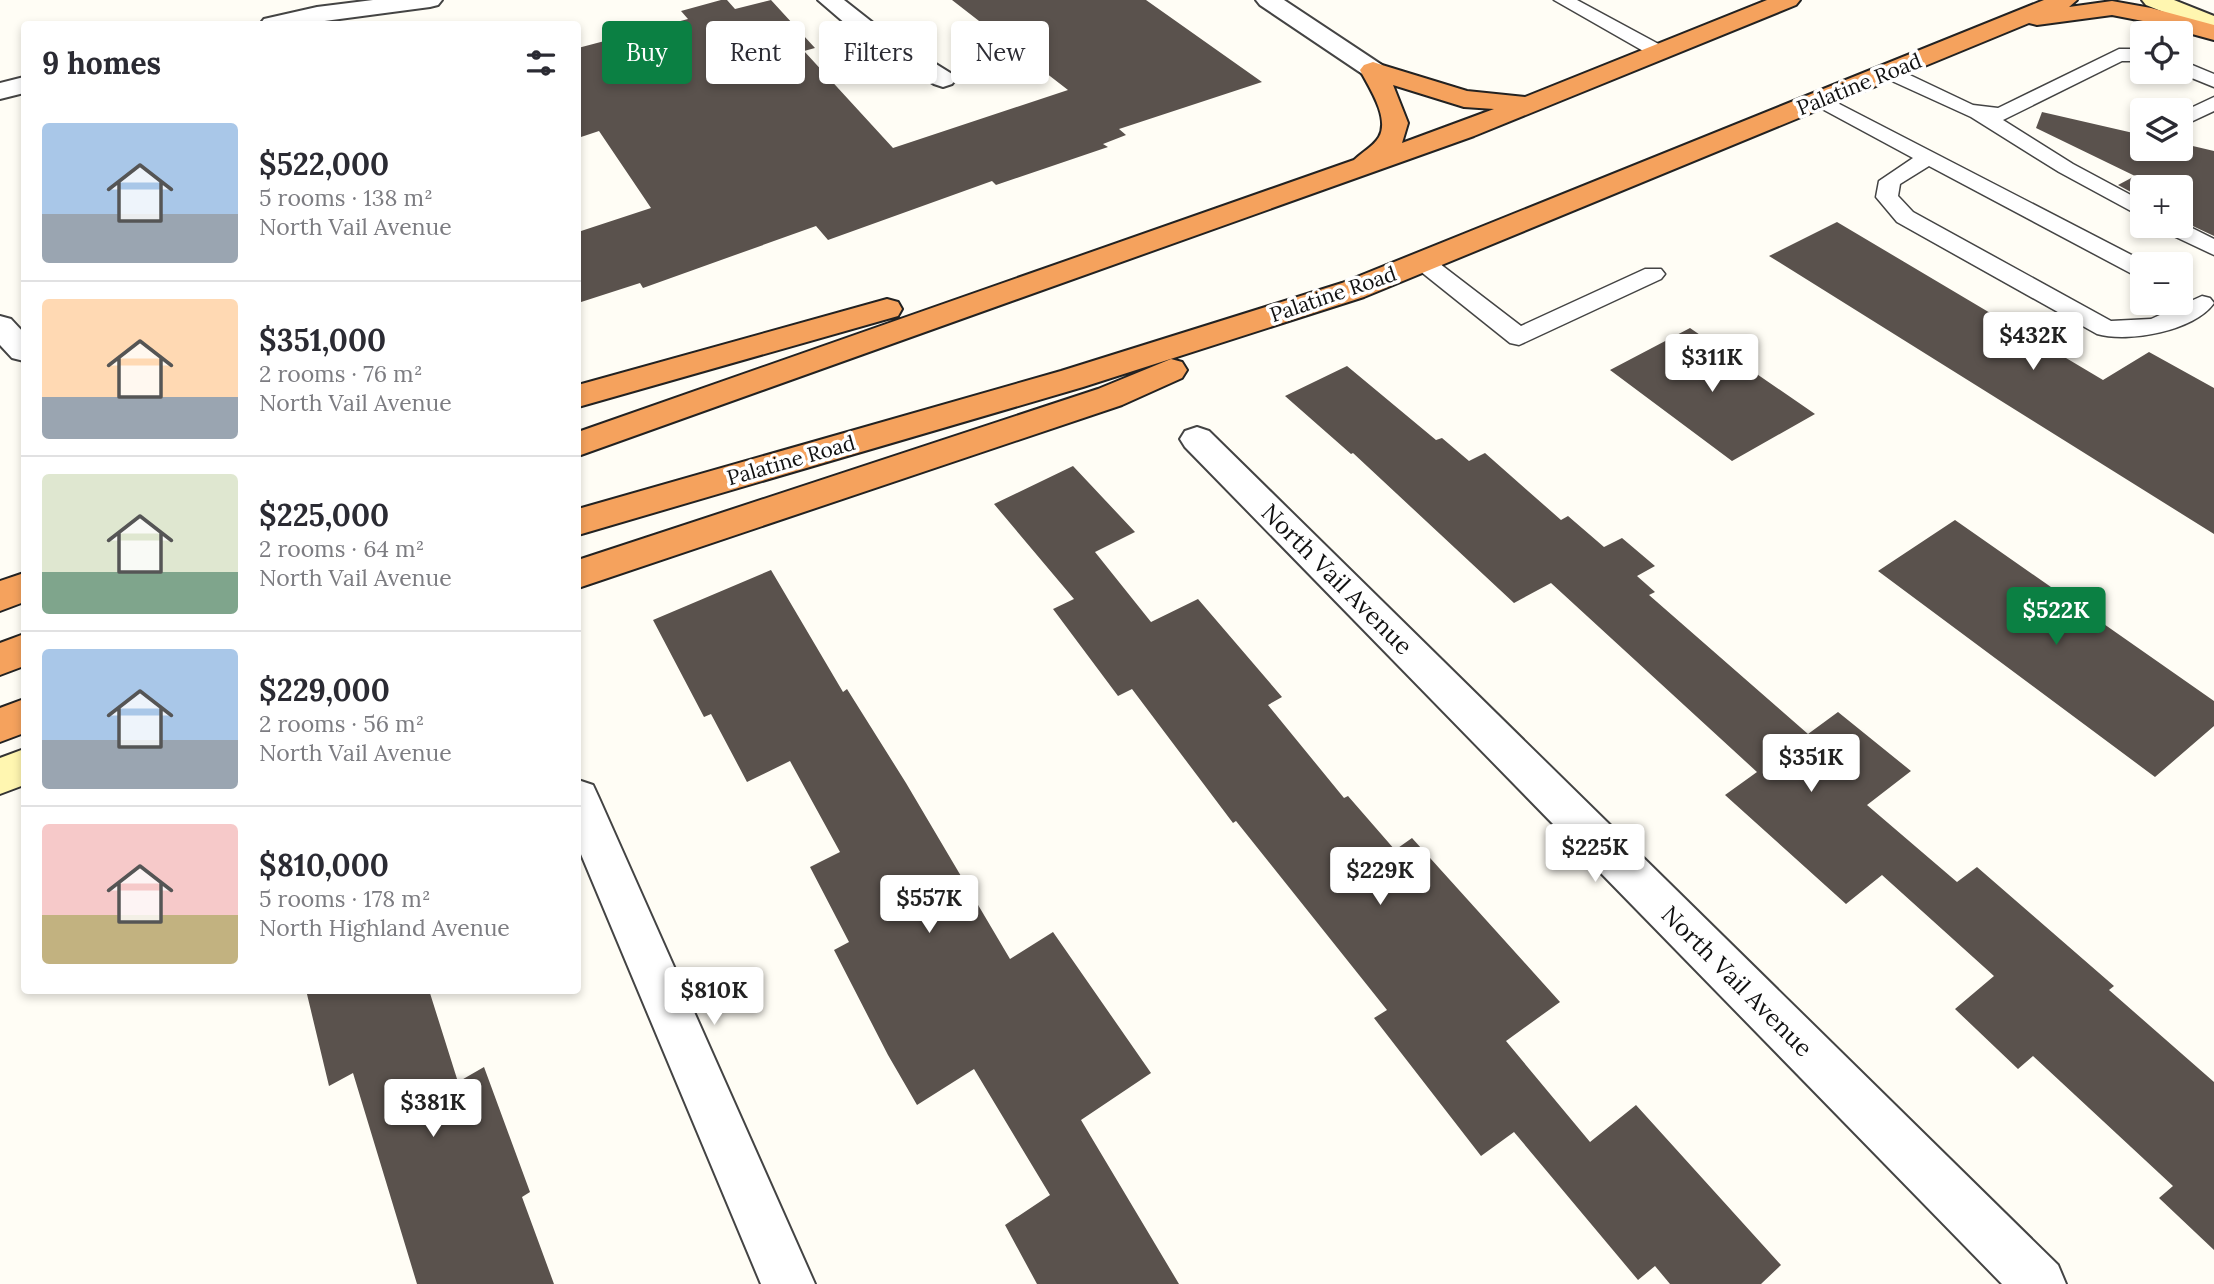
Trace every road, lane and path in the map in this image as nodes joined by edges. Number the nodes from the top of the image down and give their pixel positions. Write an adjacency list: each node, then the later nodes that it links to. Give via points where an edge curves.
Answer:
1 (430, 0): 8 (street)
2 (830, 0): 18 (street, via 877,38)
3 (1268, 0): 15 (street)
4 (1563, 0): 13 (lane)
5 (2065, 0): 10 (highway, Palatine Road)
6 (2154, 0): 11 (main road)
7 (1783, 1): 13 (highway)
8 (391, 9): 9 (street)
9 (286, 21)
10 (2011, 22): 12 (highway, via 2112,8); 17 (highway, Palatine Road)
11 (2214, 25)
12 (2214, 33)
13 (1659, 52): 24 (highway)
14 (2130, 55): 25 (lane, via 2119,55 2001,114)
15 (1373, 70): 24 (highway, via 1464,99); 29 (highway, via 1394,121 1392,139)
16 (2193, 71): 19 (lane)
17 (1888, 72): 22 (highway, Palatine Road); 25 (lane)
18 (943, 79)
19 (2214, 80)
20 (21, 86): 21 (street)
21 (0, 91)
22 (1820, 100): 27 (lane); 35 (highway, Palatine Road)
23 (2214, 103): 26 (lane)
24 (1532, 104): 29 (highway)
25 (1978, 113): 30 (lane)
26 (2193, 114)
27 (1929, 157): 36 (lane); 39 (lane, via 1890,181 1887,197 1905,217 2106,329 2136,331)
28 (2101, 161): 30 (lane)
29 (1365, 164): 32 (highway)
30 (2078, 175): 31 (lane)
31 (2130, 203)
32 (1239, 208): 42 (highway); 44 (highway)
33 (2193, 237): 34 (lane)
34 (2214, 248)
35 (1423, 262): 37 (lane, via 1519,337); 38 (highway, Palatine Road)
36 (2130, 264)
37 (1653, 274)
38 (1353, 290): 45 (highway, Palatine Road, via 1072,379); 46 (highway, via 1110,397)
39 (2208, 306)
40 (0, 326): 41 (street)
41 (21, 349)
42 (581, 395)
43 (1197, 439): 57 (street, North Vail Avenue)
44 (581, 442)
45 (581, 521)
46 (581, 573)
47 (21, 588): 48 (highway)
48 (0, 596)
49 (21, 651): 50 (highway)
50 (0, 659)
51 (21, 717): 52 (highway)
52 (0, 725)
53 (21, 768): 54 (main road)
54 (0, 776)
55 (581, 805): 56 (street)
56 (788, 1284)
57 (2039, 1284)

